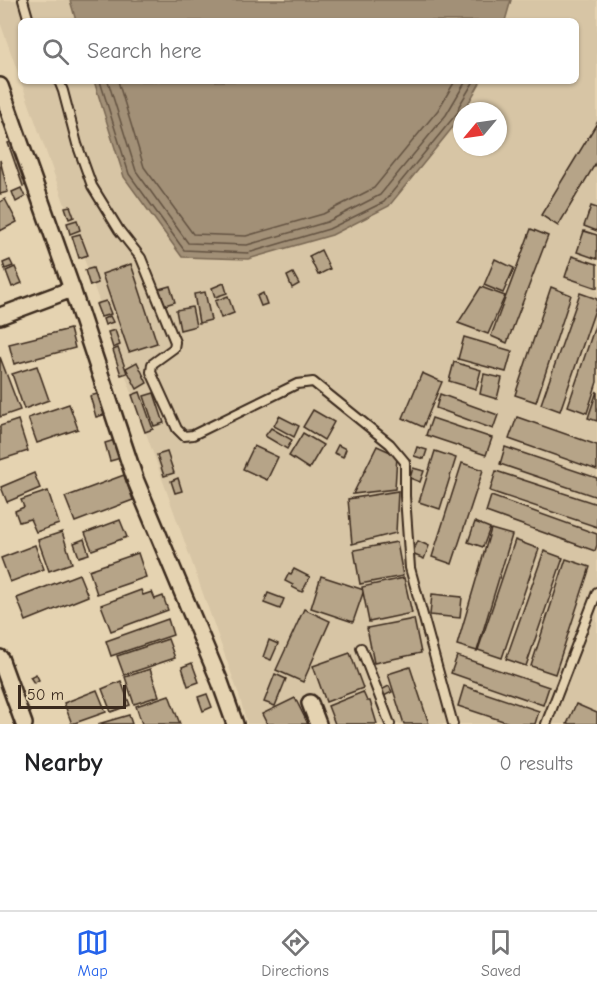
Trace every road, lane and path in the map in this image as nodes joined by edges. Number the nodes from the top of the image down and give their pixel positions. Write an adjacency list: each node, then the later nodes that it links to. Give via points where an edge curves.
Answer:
1 (23, 0): 2 (lane)
2 (28, 18)
3 (60, 84): 15 (lane, via 92,186 141,258 175,342 174,348 152,364 151,372 177,429 184,435 193,435 297,384 313,382 390,444 405,462 410,568)
4 (1, 92): 5 (street)
5 (72, 289): 6 (street); 12 (street, via 135,479)
6 (0, 316)
7 (597, 592): 16 (lane)
8 (361, 648): 14 (lane)
9 (0, 658): 11 (street)
10 (310, 703): 13 (street)
11 (24, 724)
12 (235, 724)
13 (318, 724)
14 (390, 724)
15 (453, 724)
16 (546, 724)

